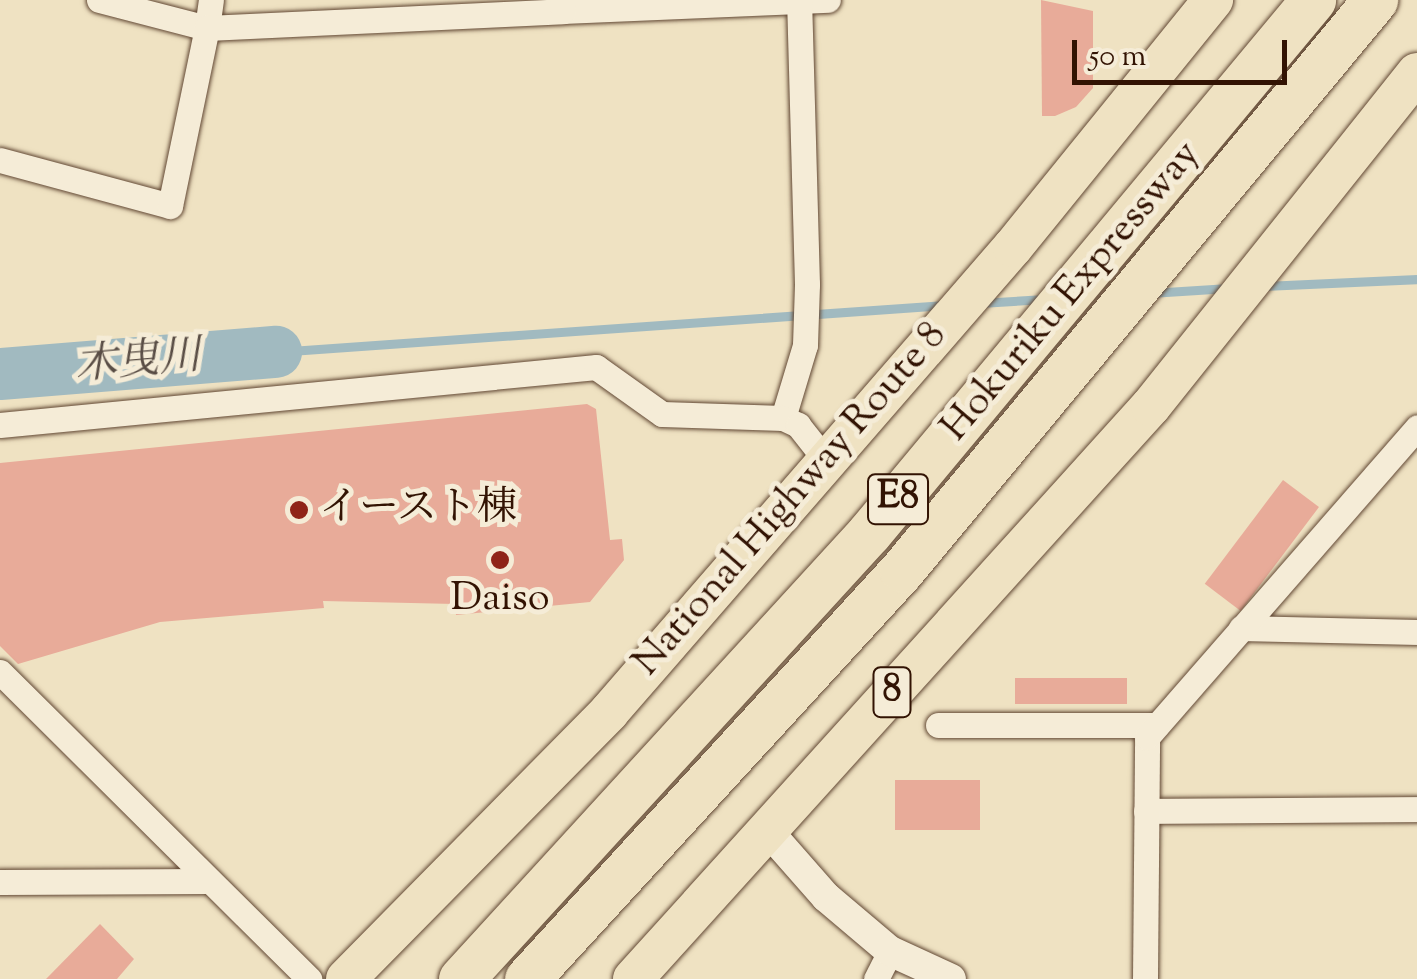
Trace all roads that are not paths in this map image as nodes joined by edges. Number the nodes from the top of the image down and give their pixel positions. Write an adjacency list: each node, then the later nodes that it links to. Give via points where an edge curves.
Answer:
1 (99, 0): 9 (street)
2 (211, 0): 9 (street)
3 (828, 0): 7 (street)
4 (1213, 0): 15 (highway, National Highway Route 8, via 1013,247)
5 (1313, 0): 29 (highway, Hokuriku Expressway / E8, via 869,533)
6 (1375, 0): 30 (highway, Hokuriku Expressway / E8, via 902,570)
7 (798, 1): 8 (street); 12 (street, via 808,284 805,345)
8 (563, 6): 9 (street)
9 (206, 28): 11 (street, via 170,206)
10 (1417, 73): 23 (highway, 8, via 1151,406)
11 (0, 160)
12 (784, 418): 13 (street, via 662,414 596,367); 15 (street)
13 (0, 425)
14 (1417, 427): 16 (street)
15 (824, 458): 28 (highway, National Highway Route 8, via 609,712)
16 (1242, 628): 17 (street); 20 (street)
17 (1417, 632)
18 (0, 672): 24 (street)
19 (938, 726): 20 (street)
20 (1157, 726): 22 (street, via 1147,737)
21 (1417, 809): 22 (street)
22 (1146, 811): 34 (street)
23 (768, 831): 26 (street, via 826,897); 31 (highway, 8)
24 (208, 881): 25 (street); 27 (street)
25 (0, 882)
26 (890, 951): 32 (street); 33 (street)
27 (309, 979)
28 (346, 979)
29 (461, 979)
30 (527, 979)
31 (633, 979)
32 (876, 979)
33 (951, 979)
34 (1145, 979)

